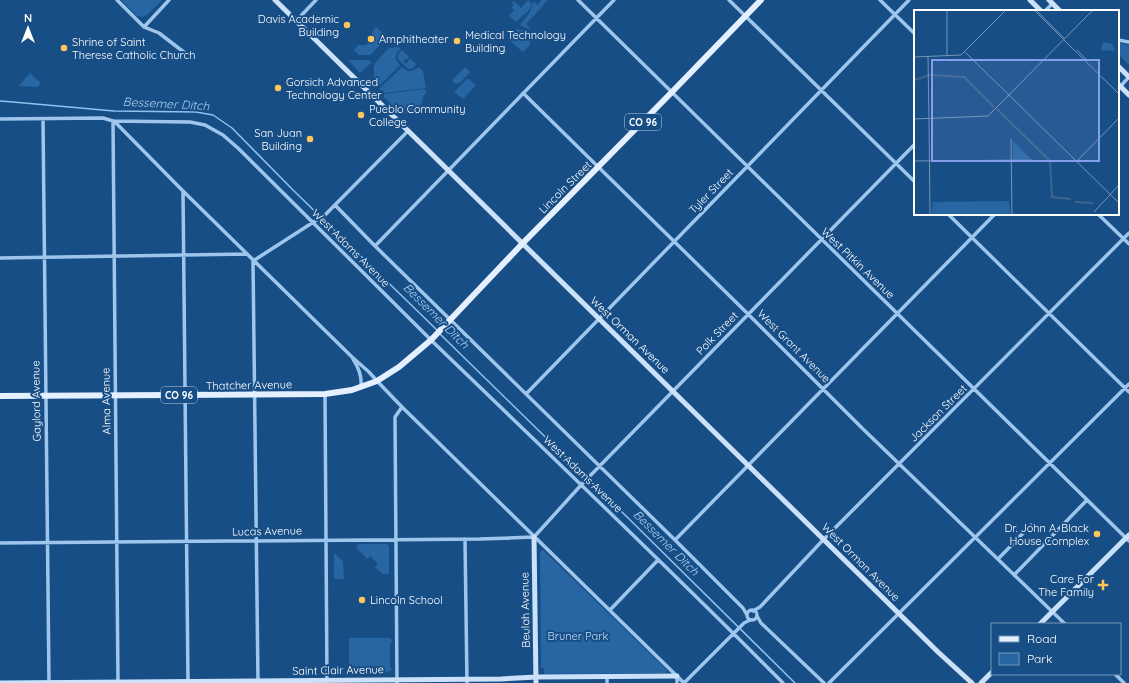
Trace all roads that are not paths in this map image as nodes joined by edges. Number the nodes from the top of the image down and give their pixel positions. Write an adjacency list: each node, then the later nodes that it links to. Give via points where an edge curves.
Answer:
1 (117, 0): 19 (street)
2 (169, 0): 19 (street)
3 (275, 0): 18 (street, West Orman Avenue)
4 (316, 0): 18 (street)
5 (578, 0): 17 (street, West Pitkin Avenue)
6 (614, 0): 17 (street)
7 (729, 0): 16 (street)
8 (761, 0): 16 (main road, Lincoln Street / CO 96)
9 (880, 0): 15 (street)
10 (909, 0): 15 (street, Tyler Street)
11 (1030, 0): 13 (street)
12 (1051, 2): 14 (street)
13 (1040, 10)
14 (1059, 10)
15 (895, 14): 20 (street); 27 (street, Tyler Street)
16 (745, 16): 27 (street); 28 (main road, Lincoln Street / CO 96)
17 (596, 18): 28 (street, West Pitkin Avenue); 29 (street)
18 (296, 21): 34 (street, West Orman Avenue)
19 (144, 27): 23 (street, via 159,33)
20 (914, 33)
21 (1119, 40): 22 (street)
22 (1129, 42)
23 (185, 53)
24 (1119, 67): 25 (street)
25 (1129, 77): 26 (street)
26 (1119, 86): 30 (street)
27 (821, 90): 36 (street); 37 (street, Tyler Street)
28 (672, 92): 37 (street, West Pitkin Avenue); 38 (main road, Lincoln Street / CO 96)
29 (523, 93): 38 (street, West Grant Avenue); 39 (street)
30 (1129, 95)
31 (42, 119): 32 (street, West Adams Avenue); 33 (street, West Adams Avenue, via 103,118); 58 (street, Gaylord Avenue)
32 (0, 120)
33 (113, 121): 41 (street); 46 (street, West Adams Avenue, via 190,122 223,135); 57 (street, Alma Avenue)
34 (408, 130): 39 (street, West Orman Avenue); 42 (street)
35 (914, 145): 36 (street, Polk Street)
36 (896, 164): 40 (street); 49 (street, Polk Street)
37 (747, 166): 49 (street, West Pitkin Avenue); 51 (street, Tyler Street)
38 (599, 167): 51 (street, West Grant Avenue); 52 (main road, Lincoln Street / CO 96)
39 (448, 170): 52 (street, West Orman Avenue); 54 (street)
40 (914, 181)
41 (182, 191): 55 (street); 56 (street)
42 (335, 205): 46 (street); 54 (street, West Adams Avenue)
43 (949, 215): 48 (street)
44 (994, 215): 48 (street)
45 (1099, 215): 50 (street)
46 (312, 222): 60 (street); 66 (street, West Adams Avenue)
47 (1129, 233): 50 (street, Jackson Street)
48 (972, 238): 62 (street); 63 (street)
49 (822, 239): 61 (street, Polk Street); 62 (street, West Pitkin Avenue)
50 (1123, 239): 53 (street); 63 (street, Jackson Street)
51 (674, 242): 61 (street, West Grant Avenue); 64 (street, Tyler Street)
52 (523, 243): 64 (street, West Orman Avenue); 65 (main road, Lincoln Street / CO 96)
53 (1129, 244)
54 (375, 246): 65 (street, West Adams Avenue)
55 (247, 254): 56 (street); 60 (street)
56 (183, 255): 57 (street); 82 (street)
57 (114, 256): 58 (street); 81 (street, Alma Avenue)
58 (44, 257): 59 (street); 80 (street, Gaylord Avenue)
59 (0, 258)
60 (253, 261): 67 (street); 78 (street)
61 (748, 314): 72 (street, West Grant Avenue); 74 (street, Polk Street)
62 (897, 314): 72 (street); 73 (street, West Pitkin Avenue)
63 (1049, 314): 71 (street); 73 (street, Jackson Street)
64 (599, 319): 74 (street, West Orman Avenue); 77 (street, Tyler Street)
65 (448, 321): 66 (main road, Lincoln Street / CO 96); 77 (street, West Adams Avenue)
66 (433, 337): 68 (main road, Lincoln Street / CO 96, via 399,367); 88 (street, West Adams Avenue)
67 (352, 357): 68 (street); 70 (street, via 361,375)
68 (377, 381): 70 (main road, Thatcher Avenue / CO 96); 83 (street)
69 (1129, 384): 71 (street)
70 (361, 387): 76 (main road, Thatcher Avenue / CO 96)
71 (1125, 388): 75 (street); 84 (street)
72 (824, 389): 85 (street, West Grant Avenue); 86 (street)
73 (974, 389): 84 (street, West Pitkin Avenue); 85 (street, Jackson Street)
74 (673, 391): 86 (street, West Orman Avenue); 87 (street, Polk Street)
75 (1129, 392)
76 (325, 394): 78 (main road, Thatcher Avenue / CO 96); 97 (street)
77 (526, 394): 87 (street, West Adams Avenue)
78 (255, 395): 82 (main road, Thatcher Avenue / CO 96); 100 (street)
79 (0, 396): 80 (main road, Thatcher Avenue / CO 96)
80 (45, 396): 81 (main road, Thatcher Avenue / CO 96); 103 (street, Gaylord Avenue)
81 (115, 396): 82 (main road, Thatcher Avenue / CO 96); 101 (street, Alma Avenue)
82 (185, 396): 99 (street)
83 (402, 407): 91 (street); 94 (street, via 395,417)
84 (1050, 463): 89 (street, West Pitkin Avenue); 92 (street)
85 (899, 464): 92 (street, West Grant Avenue); 96 (street, Jackson Street)
86 (749, 465): 96 (street, West Orman Avenue); 98 (street)
87 (600, 466): 88 (street, Polk Street); 98 (street, West Adams Avenue)
88 (582, 484): 91 (street, Polk Street); 105 (street, West Adams Avenue)
89 (1087, 500): 93 (street, West Pitkin Avenue); 106 (street)
90 (1031, 525): 104 (street)
91 (534, 537): 95 (street, Lucas Avenue); 107 (street); 118 (street, Beulah Avenue)
92 (975, 537): 104 (street, West Grant Avenue); 109 (street)
93 (1128, 538): 108 (street)
94 (396, 539): 95 (street, Lucas Avenue); 97 (street, Lucas Avenue); 119 (street)
95 (465, 539): 120 (street)
96 (824, 539): 109 (street, West Orman Avenue); 110 (street, Jackson Street)
97 (326, 540): 100 (street, Lucas Avenue); 125 (street)
98 (676, 540): 110 (street, West Adams Avenue)
99 (187, 541): 100 (street, Lucas Avenue); 101 (street, Lucas Avenue); 123 (street)
100 (257, 541): 124 (street)
101 (117, 542): 103 (street, Lucas Avenue); 121 (street, Alma Avenue)
102 (0, 543): 103 (street, Lucas Avenue)
103 (47, 543): 127 (street, Gaylord Avenue)
104 (998, 559): 106 (street, West Grant Avenue)
105 (658, 560): 107 (street); 113 (street, West Adams Avenue)
106 (1014, 575): 108 (street, West Grant Avenue)
107 (610, 610): 116 (street)
108 (1052, 612): 111 (street); 112 (street, West Grant Avenue)
109 (899, 613): 133 (street); 134 (street, West Orman Avenue)
110 (752, 615): 113 (street, Jackson Street); 132 (street, West Adams Avenue)
111 (1041, 623)
112 (1064, 623)
113 (736, 632): 130 (street, Jackson Street); 131 (street, West Adams Avenue)
114 (991, 673): 135 (street)
115 (1116, 675): 136 (street)
116 (677, 676): 117 (street, Saint Clair Avenue); 129 (street); 130 (street)
117 (607, 677): 118 (street, Saint Clair Avenue); 128 (street)
118 (536, 680): 120 (street, Saint Clair Avenue)
119 (397, 681): 120 (street, Saint Clair Avenue); 125 (street, Saint Clair Avenue)
120 (467, 681)
121 (118, 682): 122 (street, Saint Clair Avenue); 127 (street, Saint Clair Avenue)
122 (171, 682): 123 (street, Saint Clair Avenue)
123 (188, 682): 124 (street, Saint Clair Avenue)
124 (258, 682): 125 (street, Saint Clair Avenue)
125 (327, 682)
126 (0, 683): 127 (street, Saint Clair Avenue)
127 (49, 683)
128 (607, 683)
129 (677, 683)
130 (684, 683)
131 (783, 683)
132 (824, 683)
133 (829, 683)
134 (972, 683)
135 (981, 683)
136 (1124, 683)

